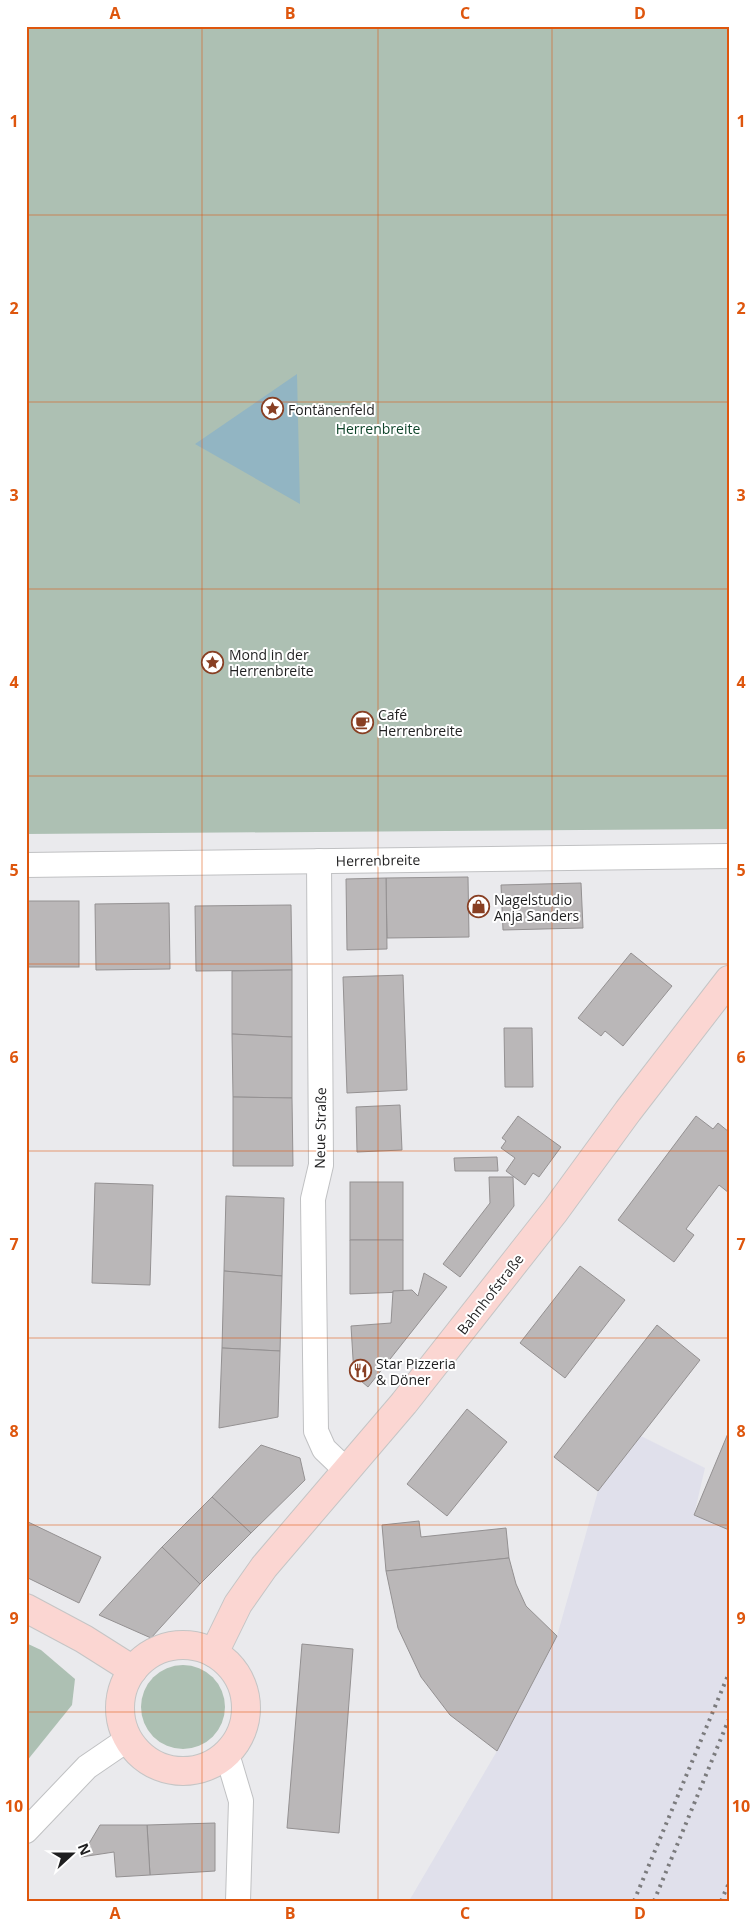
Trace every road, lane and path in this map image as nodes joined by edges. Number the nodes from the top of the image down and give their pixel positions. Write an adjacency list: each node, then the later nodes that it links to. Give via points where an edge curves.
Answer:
1 (729, 856): 2 (street, Herrenbreite)
2 (319, 861): 3 (street, Herrenbreite); 5 (street, Neue Straße, via 322,1165 313,1199 316,1431 324,1449)
3 (26, 864)
4 (729, 980): 5 (main road, Bahnhofstraße, via 555,1211)
5 (347, 1471): 7 (main road, Bahnhofstraße, via 249,1588)
6 (26, 1608): 8 (main road)
7 (214, 1653): 8 (main road, via 193,1645 170,1646 150,1654); 10 (main road, via 233,1669 246,1698 242,1731)
8 (133, 1670): 9 (main road, via 125,1684 120,1708)
9 (128, 1739): 10 (main road, via 147,1760 172,1770 199,1770); 11 (street, via 87,1767)
10 (224, 1757): 12 (street, via 230,1764 241,1801)
11 (26, 1831)
12 (238, 1901)

